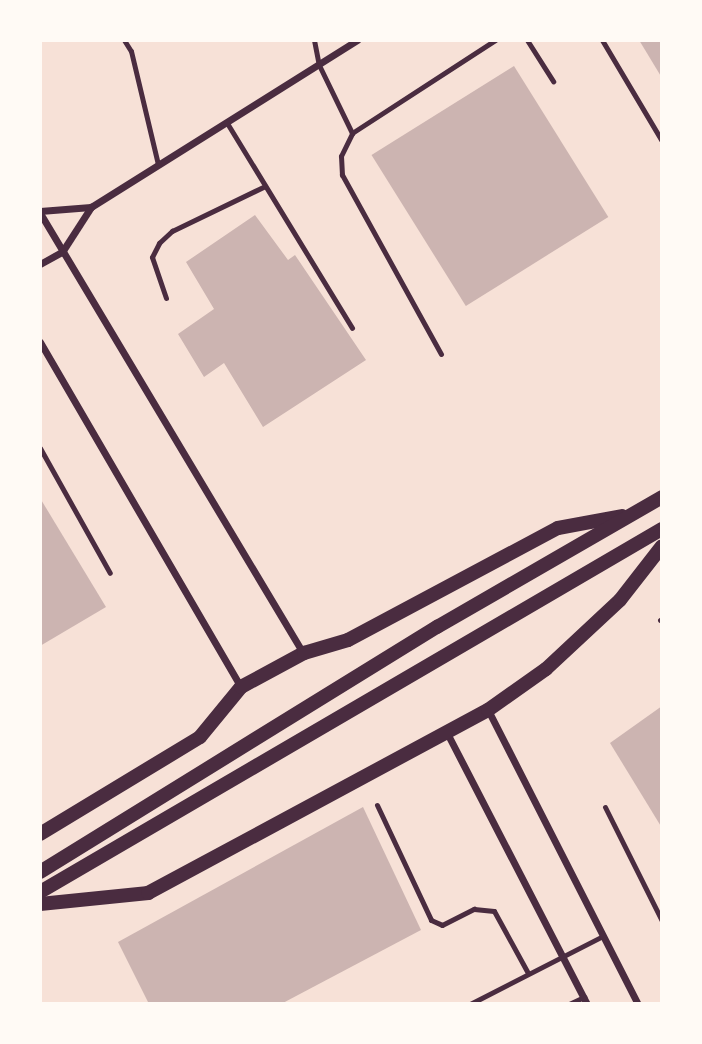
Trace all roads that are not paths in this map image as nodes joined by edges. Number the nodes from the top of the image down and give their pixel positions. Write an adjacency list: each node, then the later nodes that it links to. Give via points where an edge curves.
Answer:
1 (124, 40): 12 (lane, via 131,51)
2 (314, 40): 7 (lane)
3 (357, 40): 7 (street)
4 (495, 40): 10 (lane)
5 (527, 40): 8 (lane)
6 (602, 40): 11 (lane)
7 (319, 65): 9 (street); 10 (lane)
8 (553, 81)
9 (227, 123): 12 (street); 13 (lane)
10 (352, 133): 21 (lane, via 341,156 342,175)
11 (662, 141)
12 (158, 164): 14 (street)
13 (265, 186): 18 (lane, via 172,231 159,243 152,257); 19 (lane)
14 (90, 206): 15 (street); 16 (street)
15 (40, 212): 16 (street)
16 (62, 251): 17 (street); 28 (street)
17 (40, 264)
18 (166, 298)
19 (352, 328)
20 (40, 342): 29 (street)
21 (441, 354)
22 (40, 447): 27 (lane)
23 (662, 497): 24 (main road)
24 (633, 513): 28 (main road, via 558,528 348,640); 35 (main road, via 437,627)
25 (662, 529): 36 (main road)
26 (662, 546): 30 (main road, via 620,600 555,660)
27 (110, 573)
28 (304, 653): 29 (main road)
29 (241, 687): 34 (main road, via 200,737)
30 (488, 710): 31 (main road); 39 (street)
31 (446, 732): 37 (main road, via 148,893); 40 (street)
32 (377, 805): 41 (lane, via 432,920 442,925 474,909 494,911)
33 (605, 807): 38 (lane)
34 (40, 834)
35 (40, 872)
36 (40, 892)
37 (40, 904)
38 (662, 921)
39 (603, 936): 40 (lane); 45 (street)
40 (562, 956): 41 (lane); 42 (street)
41 (528, 973): 43 (lane)
42 (585, 1001): 44 (lane)
43 (470, 1004)
44 (569, 1004)
45 (638, 1004)

